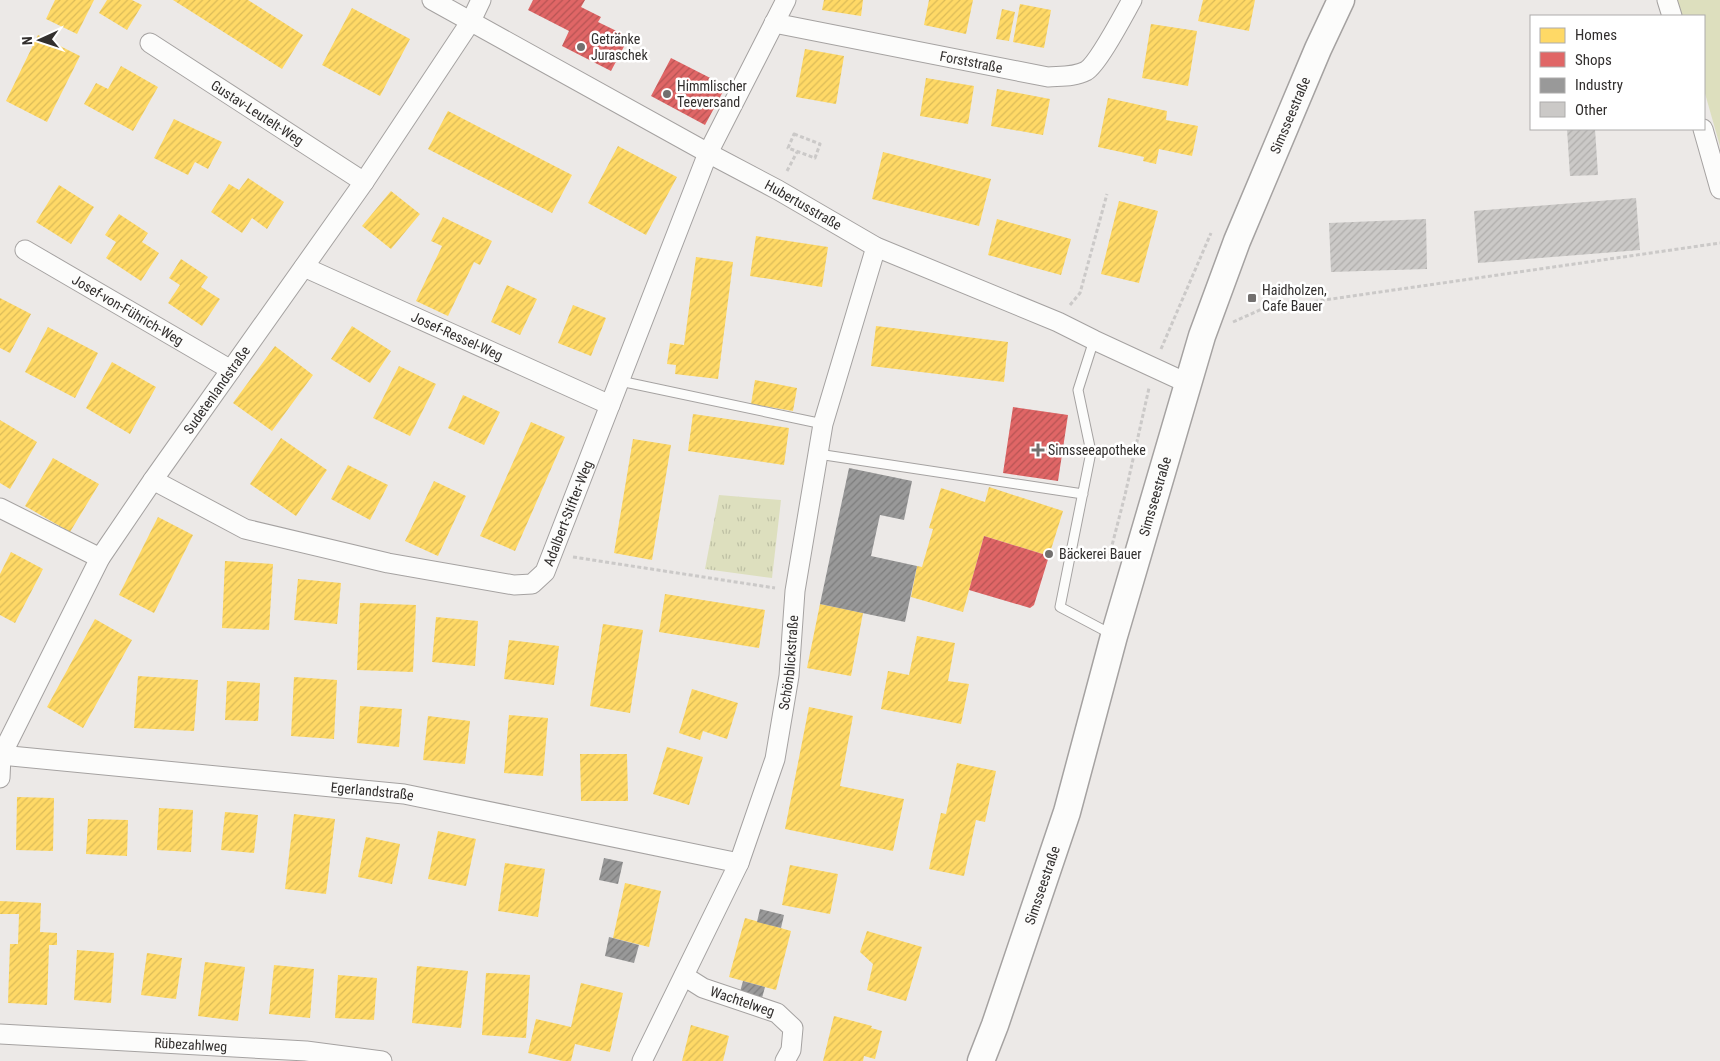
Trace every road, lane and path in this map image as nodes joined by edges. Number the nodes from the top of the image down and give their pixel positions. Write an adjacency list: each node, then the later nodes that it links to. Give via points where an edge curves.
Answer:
1 (432, 0): 8 (street, Hubertusstraße)
2 (481, 0): 8 (street, Sudetenlandstraße)
3 (786, 0): 9 (street, Adalbert-Stifter-Weg)
4 (1132, 0): 9 (street, Forststraße, via 1104,49 1087,71 1068,76 1048,76)
5 (1341, 0): 22 (main road, Simsseestraße, via 1237,240)
6 (1667, 0): 7 (street)
7 (1672, 15)
8 (471, 21): 12 (street, Hubertusstraße); 14 (street, Sudetenlandstraße)
9 (774, 23): 12 (street, Adalbert-Stifter-Weg)
10 (150, 43): 14 (street, Gustav-Leutelt-Weg)
11 (1703, 130): 15 (street)
12 (708, 153): 18 (street, Hubertusstraße); 26 (street, Adalbert-Stifter-Weg)
13 (815, 158): 13 (path, via 820,144 794,134 788,148)
14 (364, 182): 20 (street, Sudetenlandstraße)
15 (1720, 189)
16 (1107, 194): 21 (path, via 1080,292)
17 (1720, 243): 22 (path, via 1262,310)
18 (876, 247): 21 (street, Hubertusstraße); 29 (street, Schönblickstraße)
19 (24, 250): 25 (street, Josef-von-Führich-Weg)
20 (304, 267): 25 (street, Sudetenlandstraße); 28 (street, Josef-Ressel-Weg)
21 (1058, 322): 23 (street, Hubertusstraße)
22 (1202, 336): 27 (main road, Simsseestraße)
23 (1094, 340): 24 (street, Hubertusstraße); 32 (lane, via 1078,390 1091,452)
24 (1154, 367): 27 (street, Hubertusstraße); 36 (path)
25 (231, 370): 31 (street, Sudetenlandstraße)
26 (620, 381): 28 (street, Adalbert-Stifter-Weg); 29 (lane)
27 (1187, 383): 38 (main road, Simsseestraße)
28 (610, 405): 34 (street, Adalbert-Stifter-Weg)
29 (823, 424): 30 (street, Schönblickstraße)
30 (818, 454): 32 (lane); 37 (street, Schönblickstraße)
31 (153, 480): 34 (street, Adalbert-Stifter-Weg, via 245,529 388,563 514,585 532,584 546,572); 35 (street, Sudetenlandstraße)
32 (1083, 494): 38 (lane, via 1060,608)
33 (0, 508): 35 (street)
34 (553, 553): 37 (path)
35 (100, 558): 39 (street, Sudetenlandstraße)
36 (1108, 560)
37 (795, 591): 41 (street, Schönblickstraße, via 789,676 775,759)
38 (1114, 636): 47 (main road, Simsseestraße, via 1067,812)
39 (1, 756): 40 (street, Sudetenlandstraße); 41 (street, Egerlandstraße, via 404,794)
40 (0, 778)
41 (739, 862): 42 (street, Schönblickstraße)
42 (684, 976): 45 (street, Schönblickstraße); 46 (street, Wachtelweg, via 703,988 776,1013 793,1028 791,1050)
43 (0, 1034): 44 (street, Rübezahlweg, via 306,1051)
44 (382, 1061)
45 (642, 1061)
46 (785, 1061)
47 (981, 1061)

